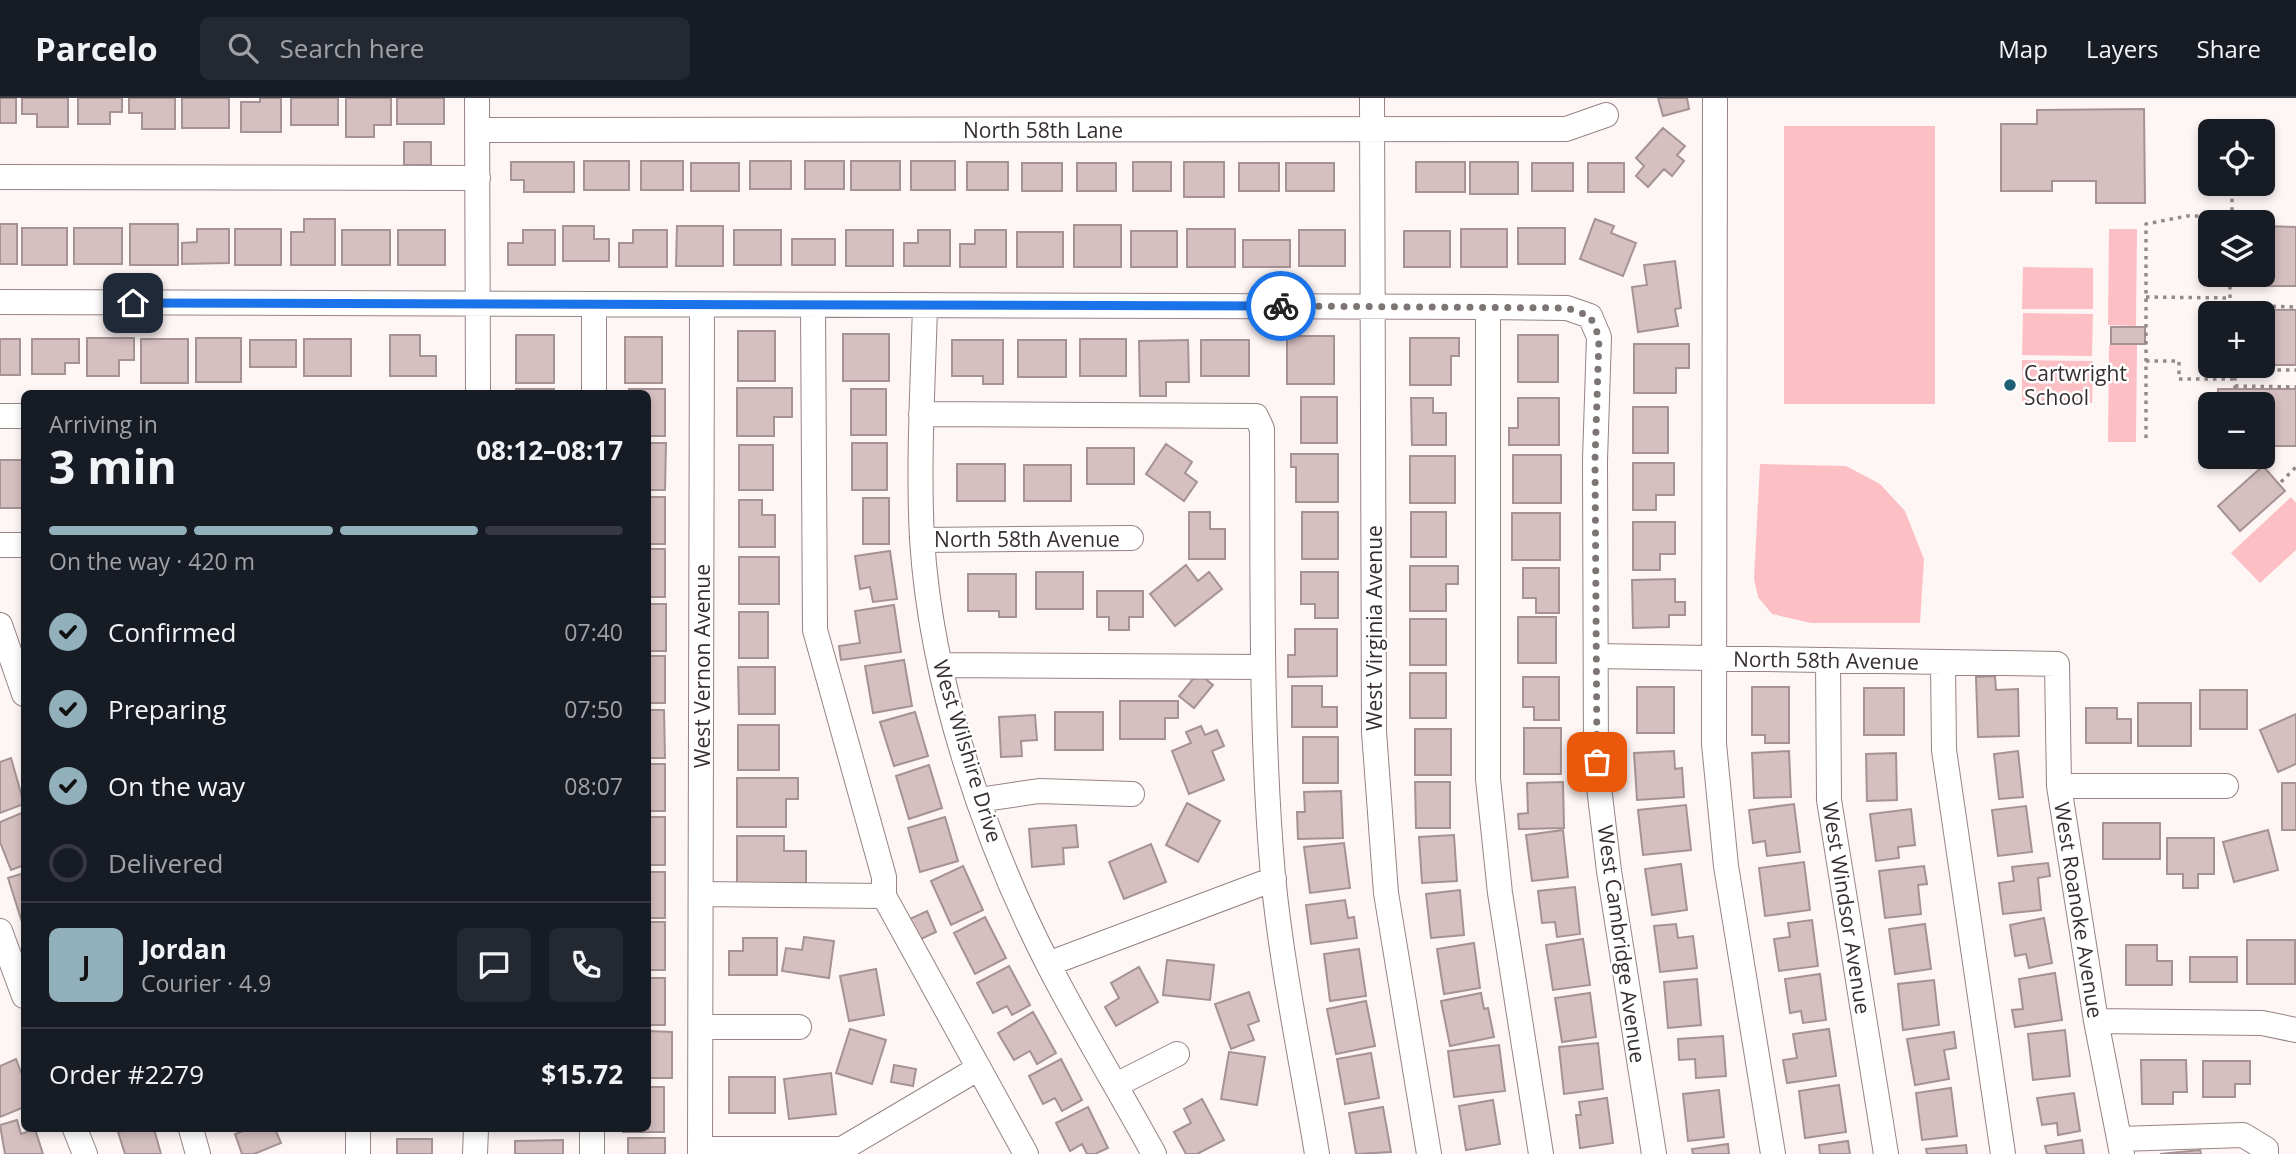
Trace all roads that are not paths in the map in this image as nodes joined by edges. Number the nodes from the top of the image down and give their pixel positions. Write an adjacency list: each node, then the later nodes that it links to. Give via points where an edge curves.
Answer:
1 (477, 98): 6 (street)
2 (1372, 98): 5 (street, West Virginia Avenue)
3 (1715, 98): 28 (street)
4 (1606, 115): 5 (street, North 58th Lane, via 1566,129)
5 (1372, 129): 6 (street, North 58th Lane); 15 (street, West Virginia Avenue)
6 (478, 130): 8 (street)
7 (0, 177): 8 (street)
8 (478, 178): 10 (street)
9 (0, 303): 10 (street)
10 (478, 303): 11 (street); 17 (street)
11 (594, 304): 12 (street); 18 (street)
12 (702, 305): 14 (street); 40 (street, West Vernon Avenue)
13 (925, 305): 14 (street); 15 (street); 19 (street, West Wilshire Drive)
14 (813, 306): 41 (street, via 815,630 884,877)
15 (1374, 307): 16 (street); 67 (street, West Virginia Avenue, via 1374,733 1386,893)
16 (1488, 307): 27 (street, West Cambridge Avenue, via 1567,308 1590,316 1599,337); 68 (street, via 1488,779 1500,893)
17 (478, 390)
18 (594, 390)
19 (922, 414): 23 (street, West Wilshire Drive); 33 (street, via 1256,416 1262,429)
20 (0, 416): 21 (street)
21 (21, 416)
22 (1131, 538): 23 (street, North 58th Avenue)
23 (922, 540): 32 (street, West Wilshire Drive)
24 (0, 544): 25 (street)
25 (21, 545)
26 (0, 625): 34 (street)
27 (1596, 656): 28 (street, North 58th Avenue); 69 (street, West Cambridge Avenue, via 1597,762 1607,857)
28 (1713, 657): 29 (street, North 58th Avenue); 70 (street, via 1720,822)
29 (1828, 660): 30 (street, North 58th Avenue); 71 (street, West Windsor Avenue, via 1829,800)
30 (1943, 663): 31 (street, North 58th Avenue); 72 (street, via 1944,750)
31 (2057, 664): 35 (street, West Roanoke Avenue)
32 (940, 665): 33 (street); 38 (street, West Wilshire Drive)
33 (1263, 667): 39 (street)
34 (21, 683)
35 (2059, 786): 36 (street); 45 (street, West Roanoke Avenue)
36 (2226, 786)
37 (1132, 794): 38 (street, via 1039,791)
38 (979, 800): 43 (street, West Wilshire Drive)
39 (1274, 878): 43 (street); 66 (street)
40 (703, 894): 41 (street); 46 (street, West Vernon Avenue)
41 (884, 896): 50 (street)
42 (0, 931): 44 (street)
43 (1048, 964): 51 (street, West Wilshire Drive)
44 (21, 988)
45 (2096, 1021): 48 (street, via 2262,1023); 57 (street, West Roanoke Avenue)
46 (702, 1027): 47 (street); 58 (street, West Vernon Avenue)
47 (799, 1027)
48 (2296, 1030)
49 (1177, 1054): 51 (street)
50 (979, 1068): 58 (street, via 842,1149); 64 (street)
51 (1116, 1085): 65 (street, West Wilshire Drive)
52 (76, 1132): 59 (street)
53 (192, 1132): 60 (street)
54 (358, 1132): 61 (street)
55 (475, 1132): 62 (street)
56 (592, 1132): 63 (street)
57 (2121, 1146): 73 (street, via 2243,1135 2266,1149)
58 (700, 1152)
59 (85, 1154)
60 (198, 1154)
61 (358, 1154)
62 (475, 1154)
63 (592, 1154)
64 (1026, 1154)
65 (1154, 1154)
66 (1317, 1154)
67 (1429, 1154)
68 (1541, 1154)
69 (1654, 1154)
70 (1773, 1154)
71 (1886, 1154)
72 (2003, 1154)
73 (2266, 1154)

